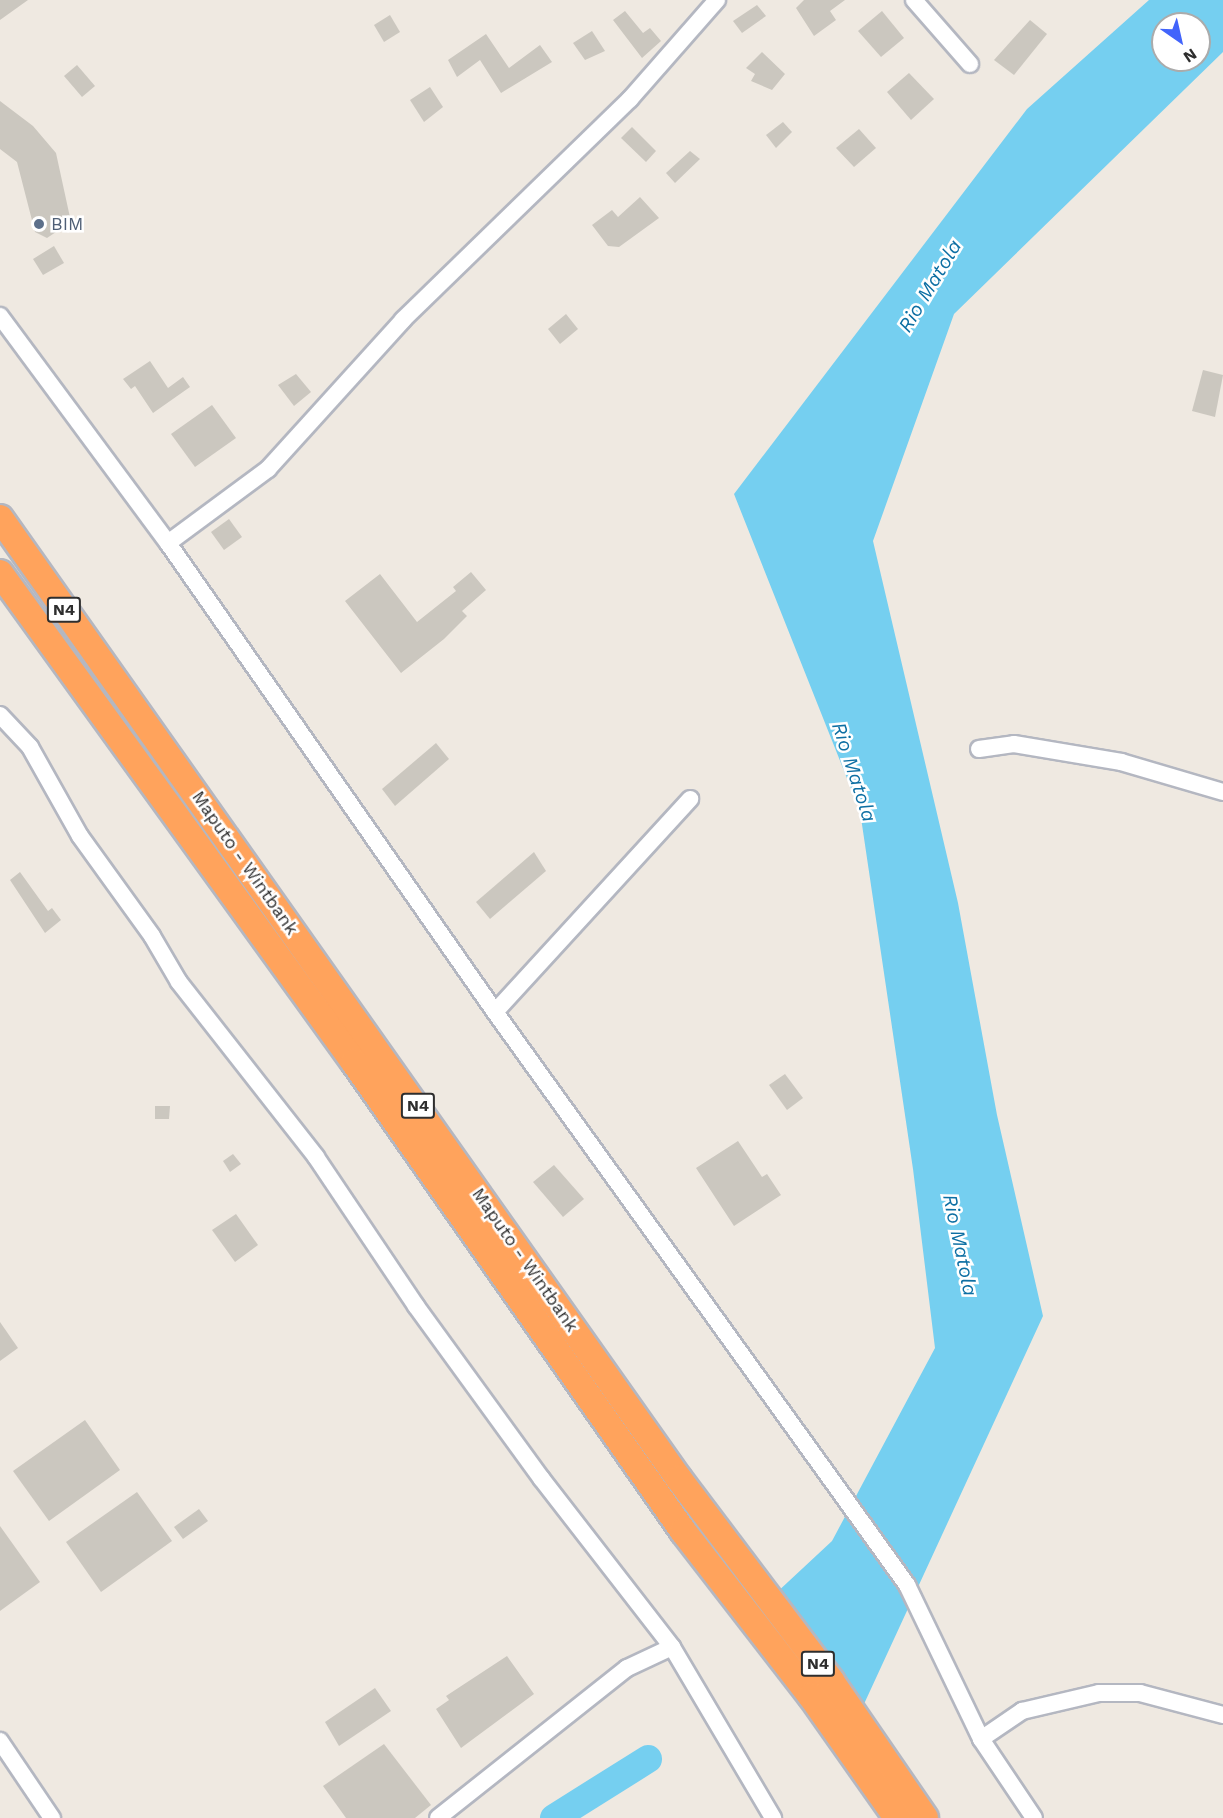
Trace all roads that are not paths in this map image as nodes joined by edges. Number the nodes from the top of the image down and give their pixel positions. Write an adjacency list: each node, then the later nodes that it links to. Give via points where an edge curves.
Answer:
1 (717, 0): 6 (street, via 630,99 403,320 268,469)
2 (914, 0): 3 (street)
3 (970, 64)
4 (0, 316): 6 (street)
5 (0, 518): 21 (highway, Maputo - Wintbank / N4, via 679,1479 831,1681)
6 (168, 543): 12 (street)
7 (0, 573): 20 (highway, Maputo - Wintbank / N4, via 354,1062 683,1531 811,1696)
8 (2, 724): 13 (street, via 30,747 80,836 152,936 179,982 316,1157 416,1306 541,1478)
9 (979, 749): 10 (street, via 1014,744 1121,762)
10 (1223, 792)
11 (690, 799): 12 (street)
12 (495, 1012): 15 (street, via 907,1585)
13 (672, 1647): 18 (street, via 627,1668); 19 (street)
14 (1223, 1715): 15 (street, via 1140,1693 1099,1693 1022,1711)
15 (981, 1739): 22 (street)
16 (0, 1741): 17 (street)
17 (52, 1818)
18 (438, 1818)
19 (773, 1818)
20 (897, 1818)
21 (925, 1818)
22 (1034, 1818)

